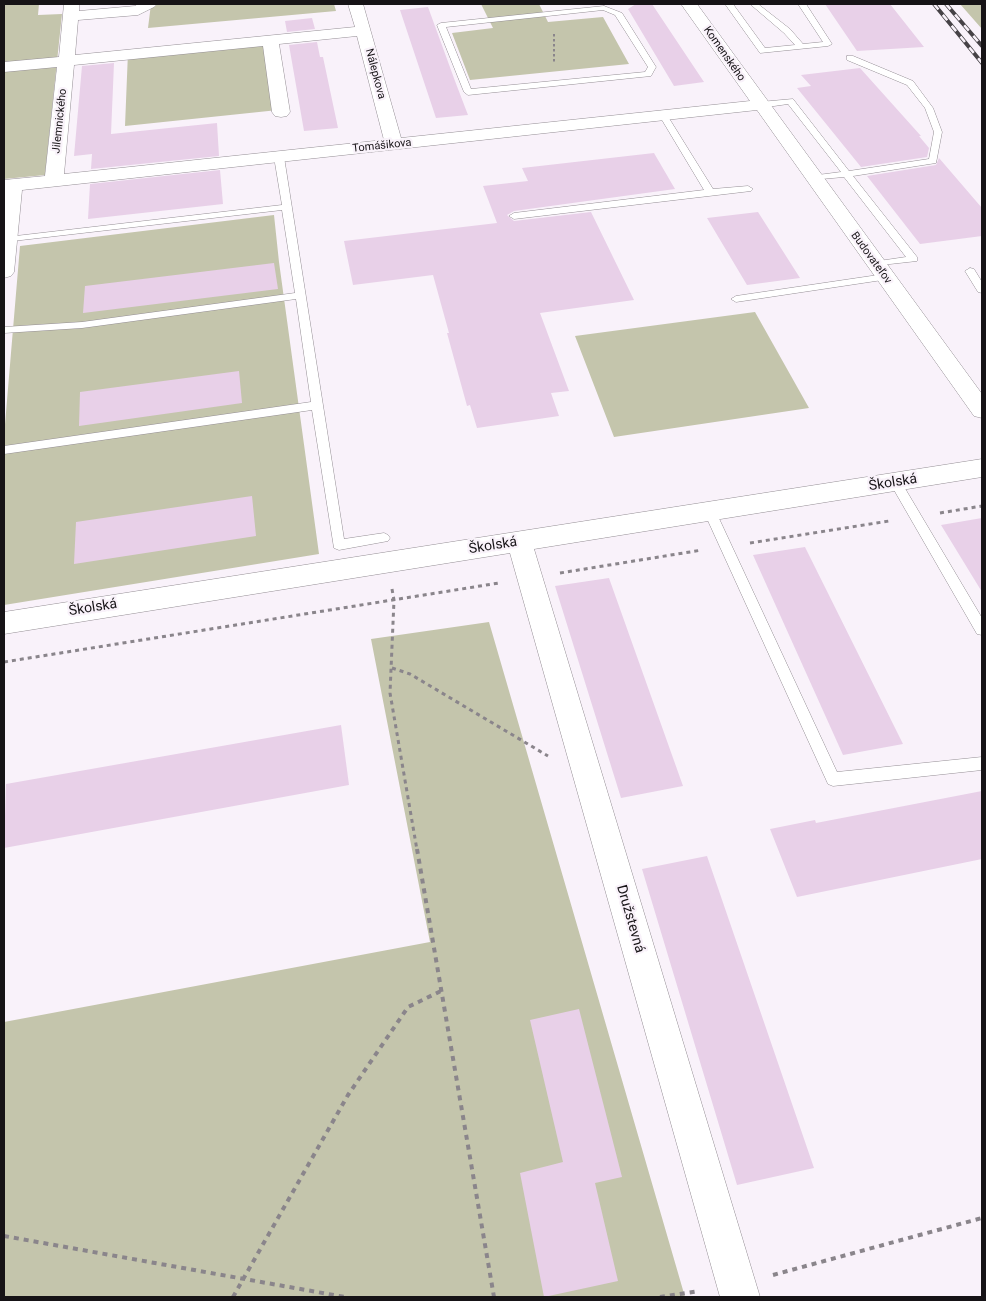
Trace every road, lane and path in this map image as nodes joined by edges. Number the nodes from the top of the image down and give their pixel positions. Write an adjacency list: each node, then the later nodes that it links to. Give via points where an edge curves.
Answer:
1 (149, 4): 8 (street, via 138,10)
2 (356, 4): 10 (street, Nálepkova)
3 (554, 4): 9 (lane)
4 (692, 4): 17 (street, Komenského)
5 (729, 4): 12 (lane, via 763,51)
6 (754, 4): 12 (lane)
7 (802, 4): 12 (lane, via 828,44)
8 (71, 10): 14 (street, Jilemnického)
9 (557, 13): 16 (path, via 554,72); 16 (lane, via 604,8 618,13 652,67 648,74); 16 (lane, via 441,25 468,92)
10 (364, 31): 11 (street); 20 (street, Nálepkova)
11 (270, 40): 14 (street); 18 (street)
12 (801, 47)
13 (850, 58): 22 (lane, via 910,83 929,108 938,132 933,161)
14 (66, 61): 15 (street); 24 (street, Jilemnického)
15 (4, 67)
16 (557, 83)
17 (760, 105): 19 (street, Tomášikova); 22 (lane, via 790,101); 23 (street, Budovateľov)
18 (280, 112)
19 (663, 115): 20 (street, Tomášikova); 27 (lane)
20 (394, 144): 21 (street, Tomášikova)
21 (279, 157): 24 (street, Tomášikova); 28 (lane)
22 (846, 174): 23 (lane); 31 (lane, via 913,259)
23 (813, 178): 31 (street, Budovateľov)
24 (54, 181): 25 (street, Tomášikova)
25 (8, 186): 30 (street)
26 (748, 188): 27 (lane)
27 (710, 192): 29 (lane)
28 (287, 207): 30 (lane); 35 (lane)
29 (514, 216)
30 (7, 240): 33 (street)
31 (881, 270): 36 (lane); 39 (street, Budovateľov)
32 (970, 271): 34 (lane)
33 (4, 272)
34 (982, 290)
35 (300, 296): 37 (lane, via 82,325); 38 (lane)
36 (736, 299)
37 (4, 330)
38 (317, 405): 40 (lane); 46 (lane, via 339,545)
39 (982, 410)
40 (4, 450)
41 (982, 468): 42 (street, Školská)
42 (896, 483): 44 (street, Školská); 45 (lane)
43 (982, 506): 45 (path)
44 (710, 512): 47 (street, Školská); 48 (lane)
45 (915, 516): 48 (path); 53 (lane)
46 (384, 538)
47 (519, 542): 49 (street, Družstevná); 52 (street, Školská)
48 (726, 546): 49 (path); 56 (lane, via 833,779)
49 (530, 578): 51 (path); 57 (street, Družstevná)
50 (391, 582): 51 (path)
51 (394, 600): 54 (path); 55 (path)
52 (4, 622)
53 (982, 630)
54 (4, 662)
55 (392, 668): 57 (path, via 410,674 540,752); 58 (path, via 390,693)
56 (982, 764)
57 (588, 776): 62 (street, Družstevná)
58 (441, 991): 61 (path, via 408,1007 348,1095); 65 (path)
59 (982, 1218): 62 (path)
60 (4, 1236): 61 (path)
61 (245, 1278): 63 (path); 64 (path)
62 (739, 1291)
63 (233, 1297)
64 (345, 1297)
65 (494, 1297)

